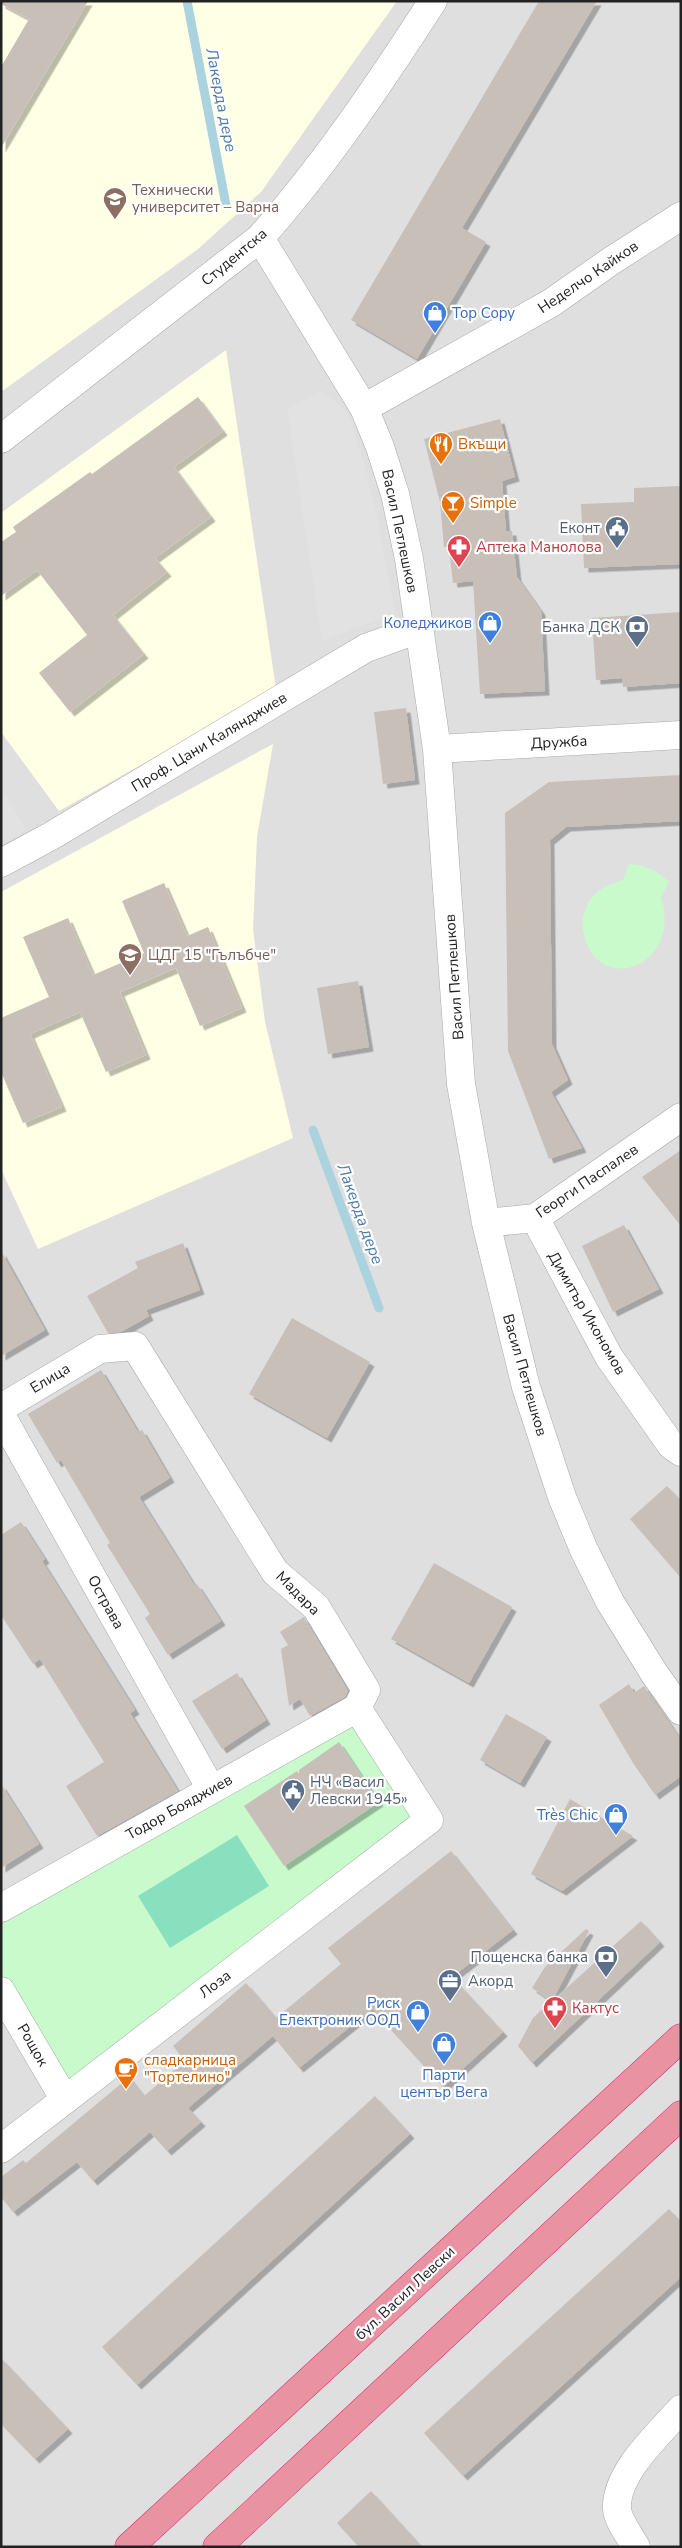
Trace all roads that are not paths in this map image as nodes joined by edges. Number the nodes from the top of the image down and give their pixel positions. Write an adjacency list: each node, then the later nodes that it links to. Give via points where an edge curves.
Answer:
1 (433, 1): 3 (street, Студентска, via 379,84)
2 (681, 216): 4 (street, Неделчо Кайков, via 551,303)
3 (260, 238): 4 (street, Васил Петлешков); 5 (street, Студентска)
4 (364, 408): 6 (street, Васил Петлешков, via 395,494)
5 (1, 439)
6 (419, 629): 8 (street, Васил Петлешков); 9 (street, Проф. Цани Калянджиев, via 366,648)
7 (681, 735): 8 (street, Дружба)
8 (437, 749): 12 (street, Васил Петлешков, via 461,1084)
9 (1, 863)
10 (681, 1117): 11 (street, Георги Паспалев)
11 (535, 1218): 12 (street, Георги Паспалев); 16 (street, Димитър Икономов, via 609,1357 671,1445)
12 (486, 1223): 18 (street, Васил Петлешков, via 526,1387 562,1497 610,1602)
13 (100, 1349): 14 (street, Елица); 17 (street, Мадара, via 135,1346 275,1572 316,1607 366,1690)
14 (1, 1408)
15 (1, 1415): 19 (street, Острава)
16 (681, 1452)
17 (357, 1708): 19 (street, Тодор Бояджиев); 23 (street, Лоза, via 429,1820)
18 (681, 1711)
19 (211, 1789): 20 (street, Тодор Бояджиев)
20 (1, 1908)
21 (1, 1991): 23 (street, Рощок)
22 (681, 2038): 27 (highway, бул. Васил Левски)
23 (65, 2100): 25 (street, Лоза)
24 (681, 2115): 30 (highway)
25 (1, 2149)
26 (681, 2409): 31 (street, via 632,2466 618,2494 617,2510)
27 (165, 2514): 28 (highway); 29 (highway, бул. Васил Левски)
28 (108, 2547)
29 (129, 2547)
30 (217, 2547)
31 (636, 2547)

